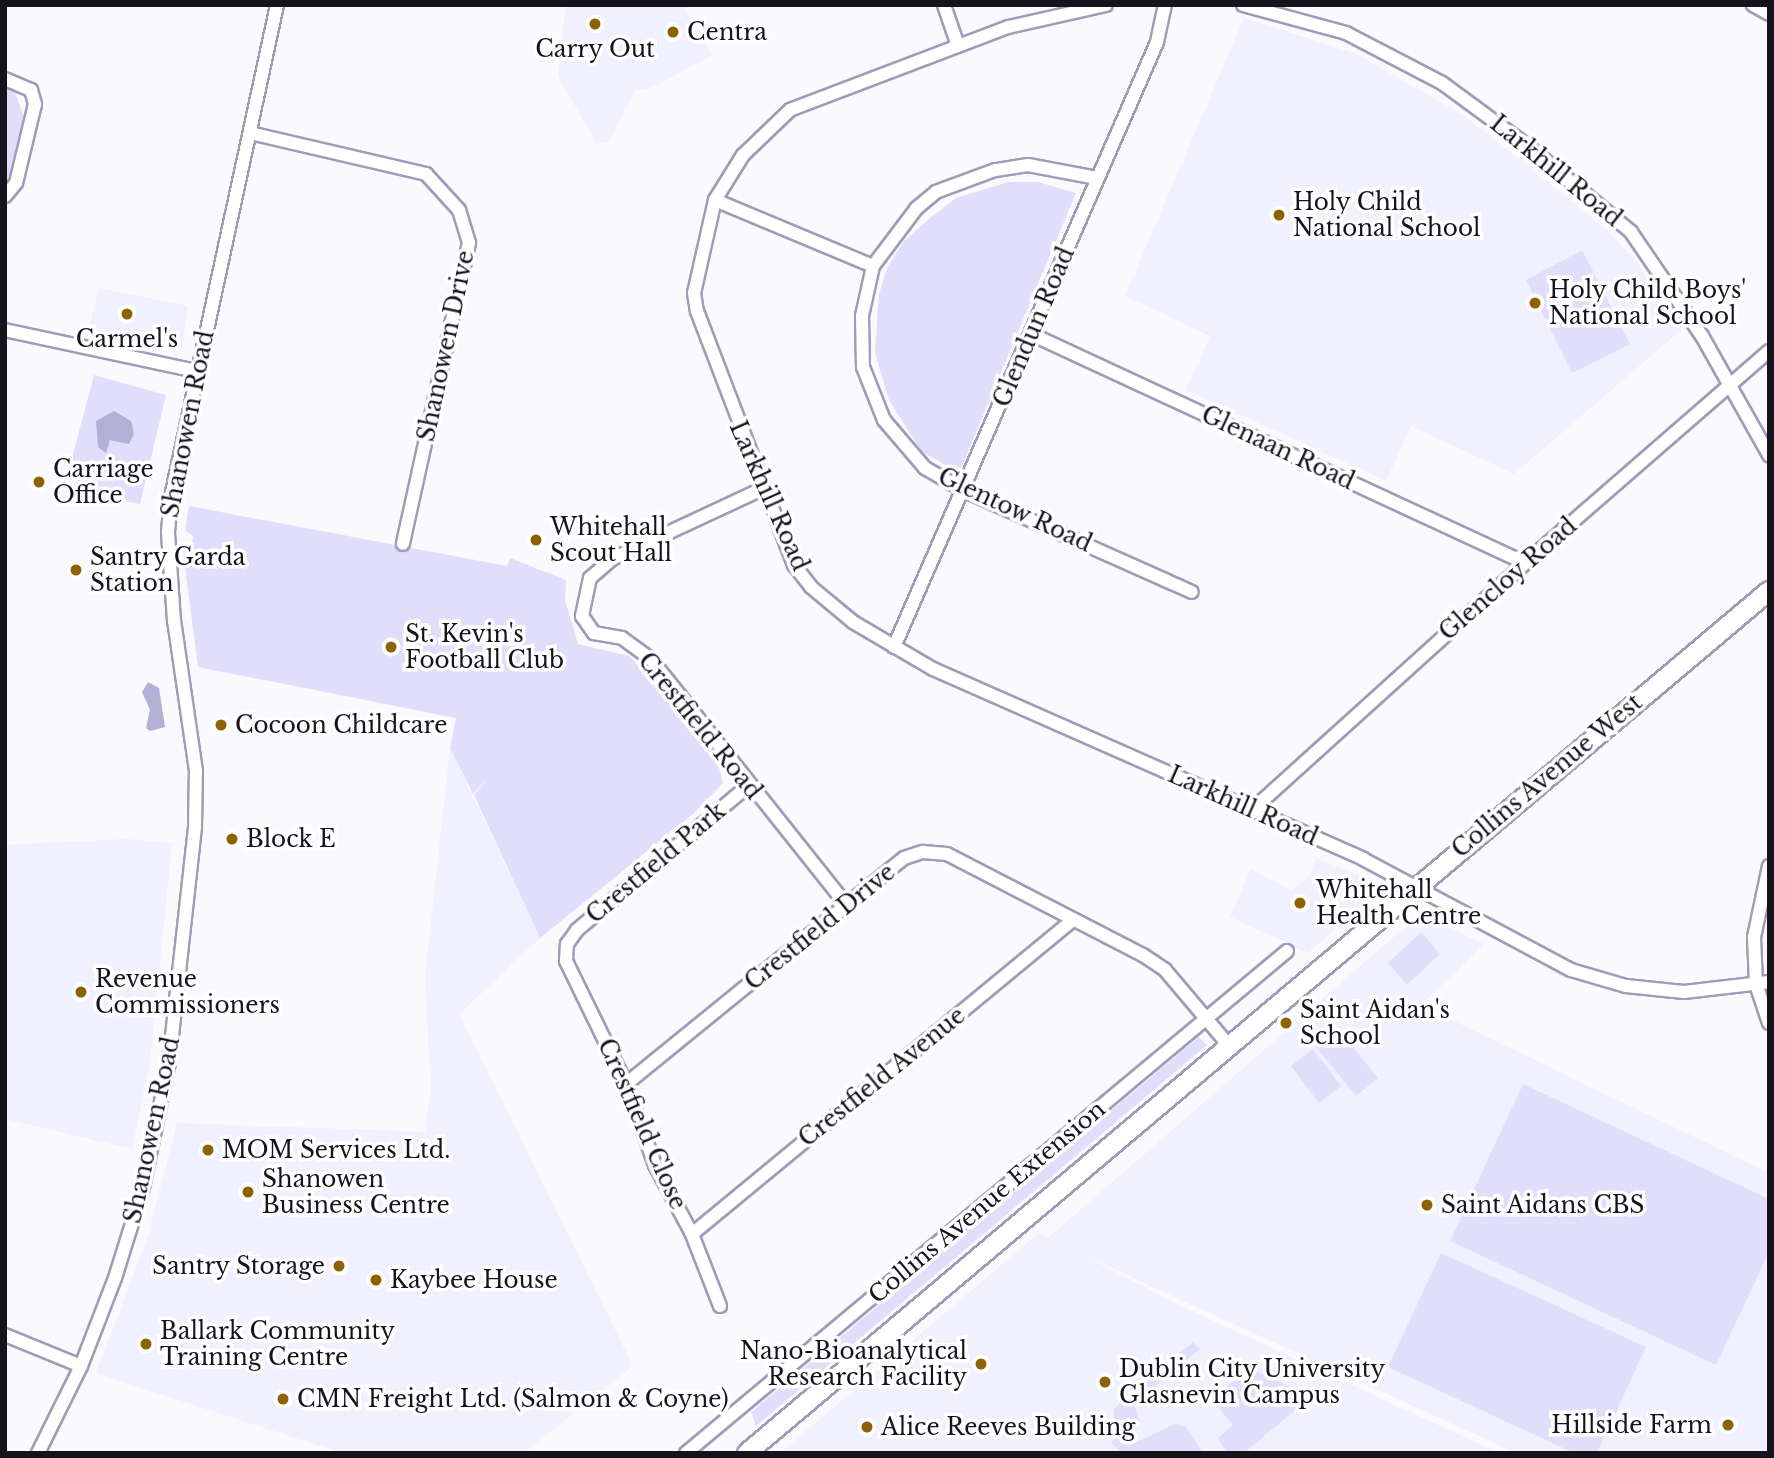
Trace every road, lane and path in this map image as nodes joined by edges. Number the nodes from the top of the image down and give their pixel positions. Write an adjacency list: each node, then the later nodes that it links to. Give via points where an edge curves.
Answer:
1 (277, 5): 10 (street, Shanowen Road)
2 (944, 5): 8 (street)
3 (1106, 5): 8 (street, Larkhill Road, via 1047,15)
4 (1165, 5): 11 (street, Glendun Road, via 1157,42)
5 (1243, 5): 19 (street, Larkhill Road, via 1346,33 1442,83 1529,147 1631,232 1668,280)
6 (1754, 5): 7 (street)
7 (1769, 14)
8 (958, 46): 13 (street, Larkhill Road, via 790,110 743,155)
9 (5, 79): 12 (street, via 30,90 35,104 16,183)
10 (250, 133): 18 (street, Shanowen Road); 23 (street, Shanowen Drive, via 426,174 459,210 469,243)
11 (1097, 178): 14 (street, Glentow Road, via 1028,165 961,180 916,209); 16 (street, Glendun Road)
12 (5, 196)
13 (715, 200): 14 (street); 21 (street, Larkhill Road, via 694,293 706,343)
14 (873, 266): 22 (street, Glentow Road, via 860,341 871,392 884,420 925,468)
15 (5, 330): 18 (street)
16 (1031, 334): 22 (street, Glendun Road); 24 (street, Glenaan Road)
17 (1769, 352): 19 (street, Glencloy Road)
18 (197, 371): 45 (street, Shanowen Road, via 168,532 174,621 196,771 176,1013 144,1188)
19 (1731, 387): 20 (street, Larkhill Road); 24 (street, Glencloy Road)
20 (1769, 455)
21 (762, 489): 27 (street, Larkhill Road, via 794,565 811,587 853,622); 28 (street, Crestfield Road, via 612,559 590,578 582,616 594,633 622,638 650,658)
22 (965, 491): 26 (street, Glentow Road); 27 (street, Glendun Road)
23 (403, 544)
24 (1525, 563): 29 (street, Glencloy Road)
25 (1769, 591): 31 (main road, Collins Avenue West)
26 (1192, 592)
27 (894, 647): 29 (street, Larkhill Road, via 933,669)
28 (749, 785): 32 (street, Crestfield Road); 34 (street, Crestfield Park, via 577,930)
29 (1252, 810): 31 (street, Larkhill Road)
30 (1769, 866): 37 (street, via 1754,937)
31 (1416, 886): 36 (main road, Collins Avenue West); 37 (street, Larkhill Road, via 1510,941 1571,970 1615,983 1684,992)
32 (847, 906): 33 (street, Crestfield Drive, via 904,858 935,853 947,854); 41 (street, Crestfield Drive)
33 (1073, 920): 38 (street, Crestfield Drive, via 1154,962); 42 (street, Crestfield Avenue)
34 (567, 944): 41 (street, Crestfield Close, via 566,961)
35 (1287, 951): 38 (street, Collins Avenue Extension)
36 (1327, 963): 40 (main road, Collins Avenue Extension)
37 (1762, 983): 39 (street)
38 (1207, 1016): 40 (street, Crestfield Drive); 47 (street, Collins Avenue Extension)
39 (1769, 1023)
40 (1231, 1048): 48 (main road, Collins Avenue Extension)
41 (626, 1084): 42 (street, Crestfield Close, via 655,1165)
42 (692, 1234): 43 (street, Crestfield Close)
43 (720, 1306)
44 (5, 1335): 45 (street)
45 (81, 1366): 46 (street, Shanowen Road)
46 (38, 1453)
47 (686, 1453)
48 (747, 1453)

